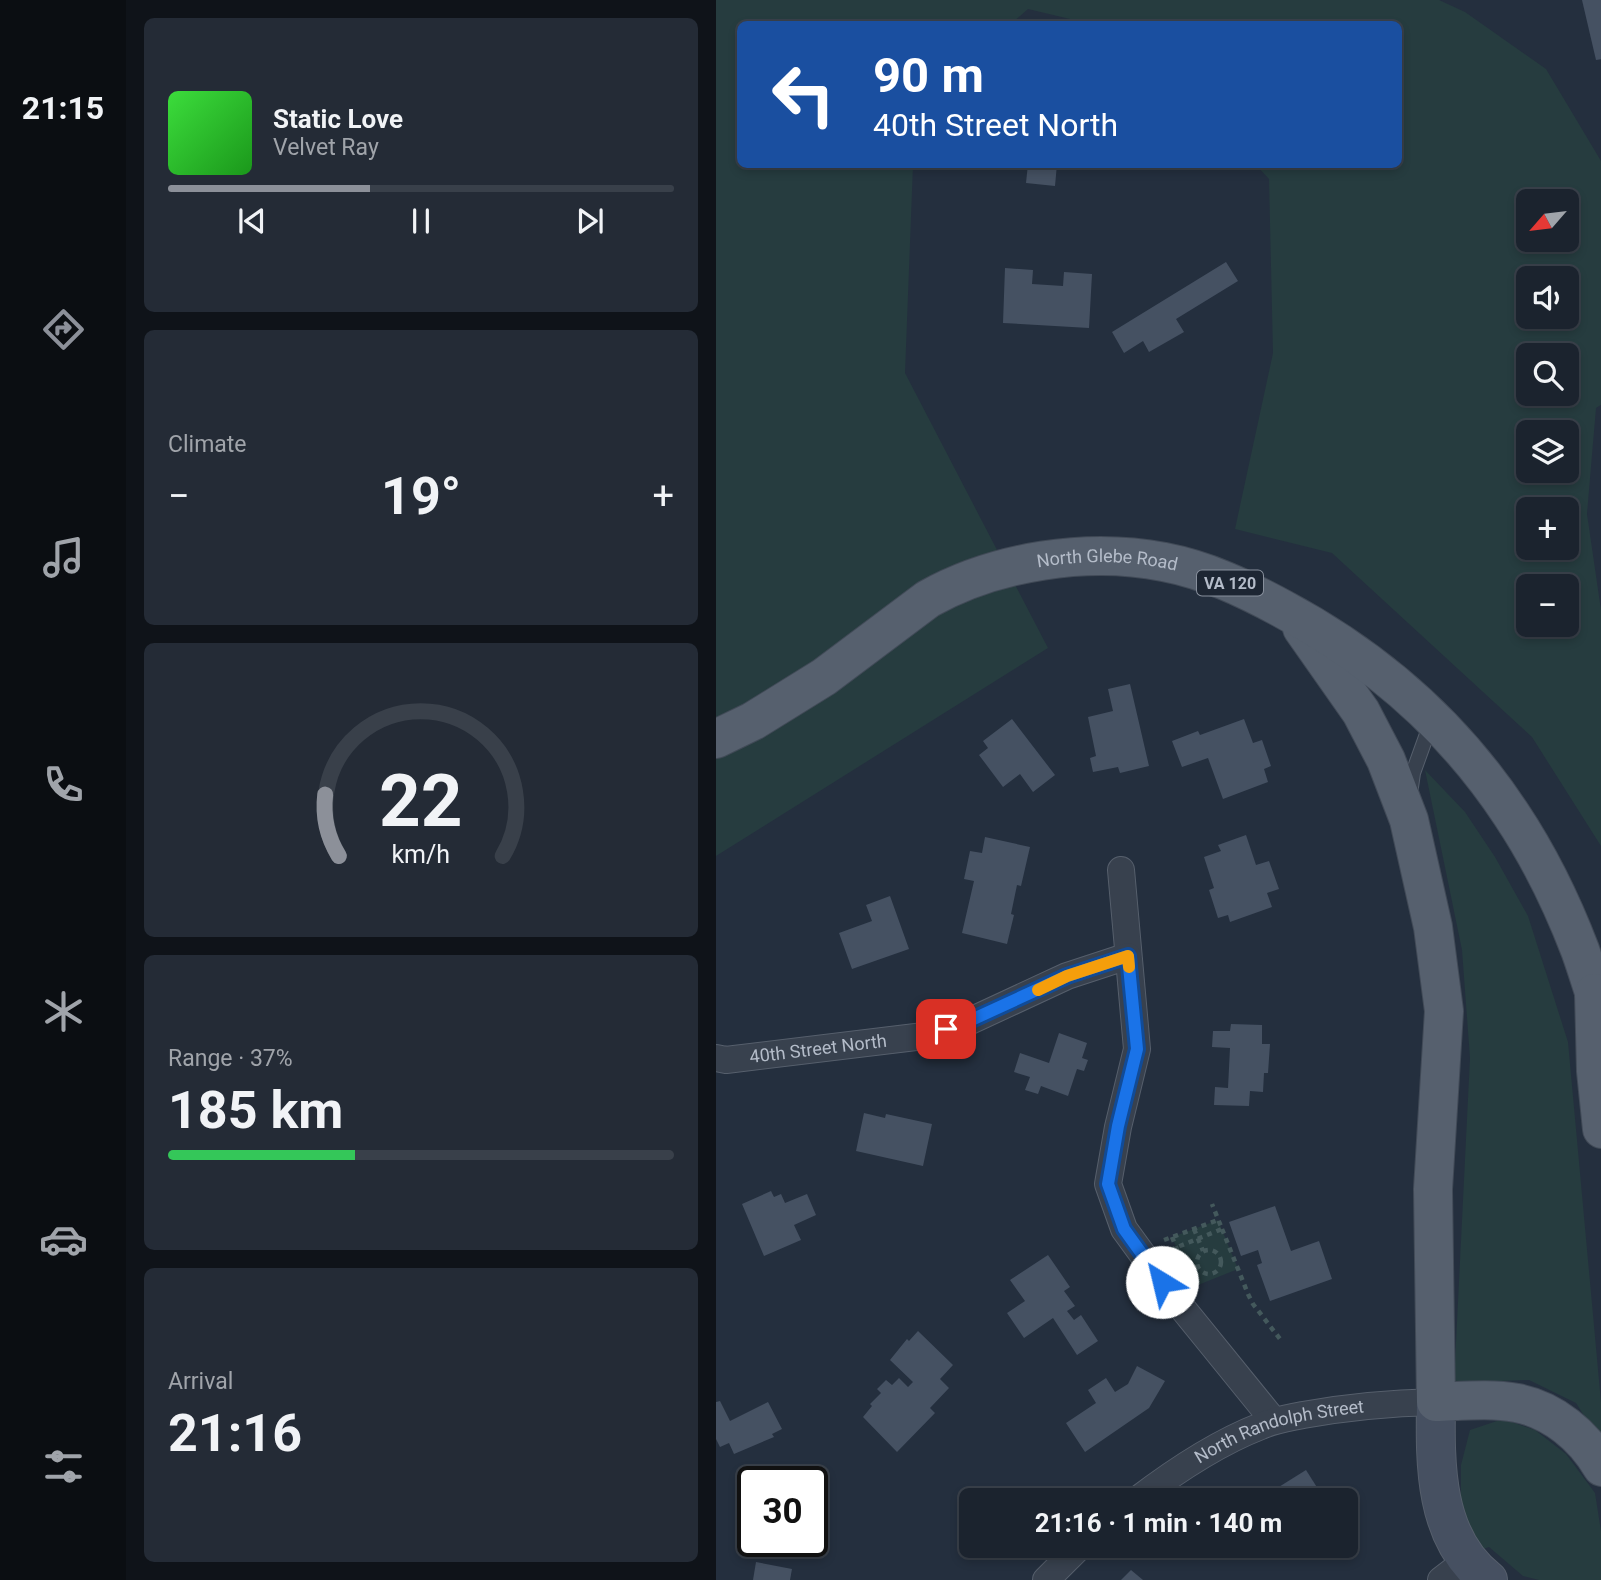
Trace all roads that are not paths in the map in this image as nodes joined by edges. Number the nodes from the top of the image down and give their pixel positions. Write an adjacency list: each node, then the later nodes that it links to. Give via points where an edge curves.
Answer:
1 (1290, 612): 2 (main road, North Glebe Road / VA 120, via 1367,662); 3 (main road, North Glebe Road / VA 120, via 1219,578 1161,562 1090,557 1011,566 928,599 824,677); 4 (main road, via 1361,712)
2 (1433, 718): 4 (lane, via 1413,773); 5 (main road, North Glebe Road / VA 120, via 1498,795)
3 (716, 739)
4 (1409, 820): 12 (main road, via 1433,927 1444,1010 1433,1189)
5 (1539, 862): 7 (main road); 9 (main road, North Glebe Road / VA 120, via 1572,930)
6 (1121, 870): 8 (street)
7 (1601, 949)
8 (1128, 956): 10 (street, 40th Street North, via 1067,976 967,1022 924,1036); 13 (street, via 1137,1049 1108,1184 1124,1229)
9 (1598, 1004): 11 (main road, North Glebe Road / VA 120, via 1596,1071)
10 (720, 1065)
11 (1601, 1129)
12 (1436, 1402): 13 (street, North Randolph Street, via 1359,1406); 14 (main road, via 1528,1406 1577,1434); 17 (main road, via 1436,1459 1443,1506)
13 (1274, 1421): 15 (street, North Randolph Street, via 1212,1450)
14 (1601, 1467)
15 (1155, 1488)
16 (1068, 1558): 18 (street)
17 (1465, 1573)
18 (1046, 1580)

